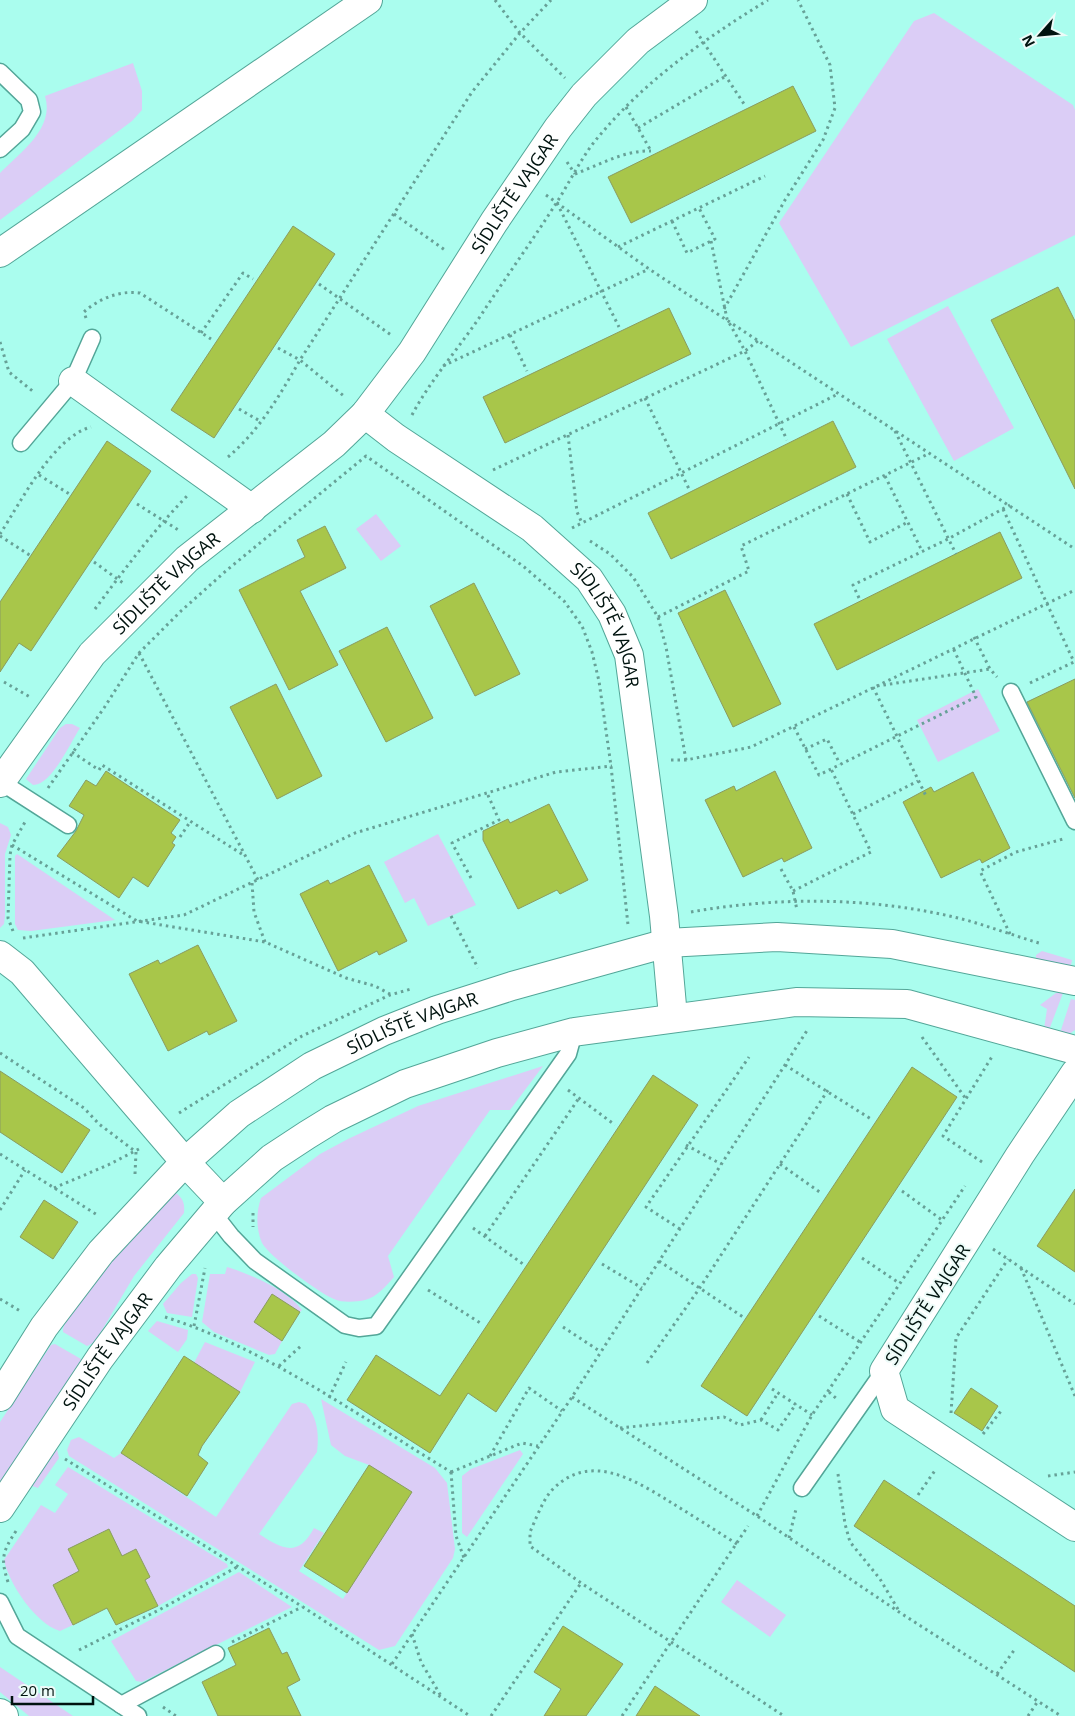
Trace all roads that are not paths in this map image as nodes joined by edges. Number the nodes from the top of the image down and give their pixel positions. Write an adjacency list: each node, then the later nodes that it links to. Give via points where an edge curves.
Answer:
1 (368, 0): 5 (street)
2 (693, 0): 8 (street, SÍDLIŠTĚ VAJGAR, via 638,41 584,95 466,264 412,352)
3 (0, 72): 4 (lane, via 29,100 32,112 22,129)
4 (0, 149)
5 (0, 253)
6 (92, 338): 7 (lane)
7 (73, 380): 9 (lane); 10 (street)
8 (365, 414): 10 (street, SÍDLIŠTĚ VAJGAR, via 334,444); 15 (street, SÍDLIŠTĚ VAJGAR, via 532,528 589,579 612,614 629,655)
9 (21, 443)
10 (252, 508): 12 (street, SÍDLIŠTĚ VAJGAR, via 187,559 92,654)
11 (1011, 692): 13 (lane)
12 (0, 782): 14 (lane)
13 (1075, 821)
14 (68, 825)
15 (667, 944): 17 (street, SÍDLIŠTĚ VAJGAR, via 777,937 892,944); 18 (street, SÍDLIŠTĚ VAJGAR); 22 (street, SÍDLIŠTĚ VAJGAR, via 512,986 384,1031 312,1066 247,1109)
16 (0, 955): 22 (street, via 22,972)
17 (1075, 981)
18 (674, 1017): 19 (street, SÍDLIŠTĚ VAJGAR); 20 (street, SÍDLIŠTĚ VAJGAR, via 796,1002 907,1004)
19 (574, 1032): 23 (street, SÍDLIŠTĚ VAJGAR, via 497,1053 405,1084 333,1119 272,1158); 23 (lane, via 568,1054 376,1326 359,1328 345,1325 255,1261 231,1236)
20 (1075, 1050)
21 (1075, 1073): 24 (street, SÍDLIŠTĚ VAJGAR)
22 (185, 1162): 23 (street); 25 (street, SÍDLIŠTĚ VAJGAR, via 101,1252 44,1327)
23 (218, 1207): 27 (street, SÍDLIŠTĚ VAJGAR, via 100,1358)
24 (884, 1371): 26 (lane); 28 (street, SÍDLIŠTĚ VAJGAR, via 895,1409)
25 (0, 1397)
26 (802, 1488)
27 (10, 1516)
28 (1075, 1527)
29 (0, 1602): 31 (lane, via 17,1636)
30 (216, 1654): 31 (lane)
31 (121, 1705): 34 (lane)
32 (0, 1713): 33 (street)
33 (4, 1716)
34 (138, 1716)

